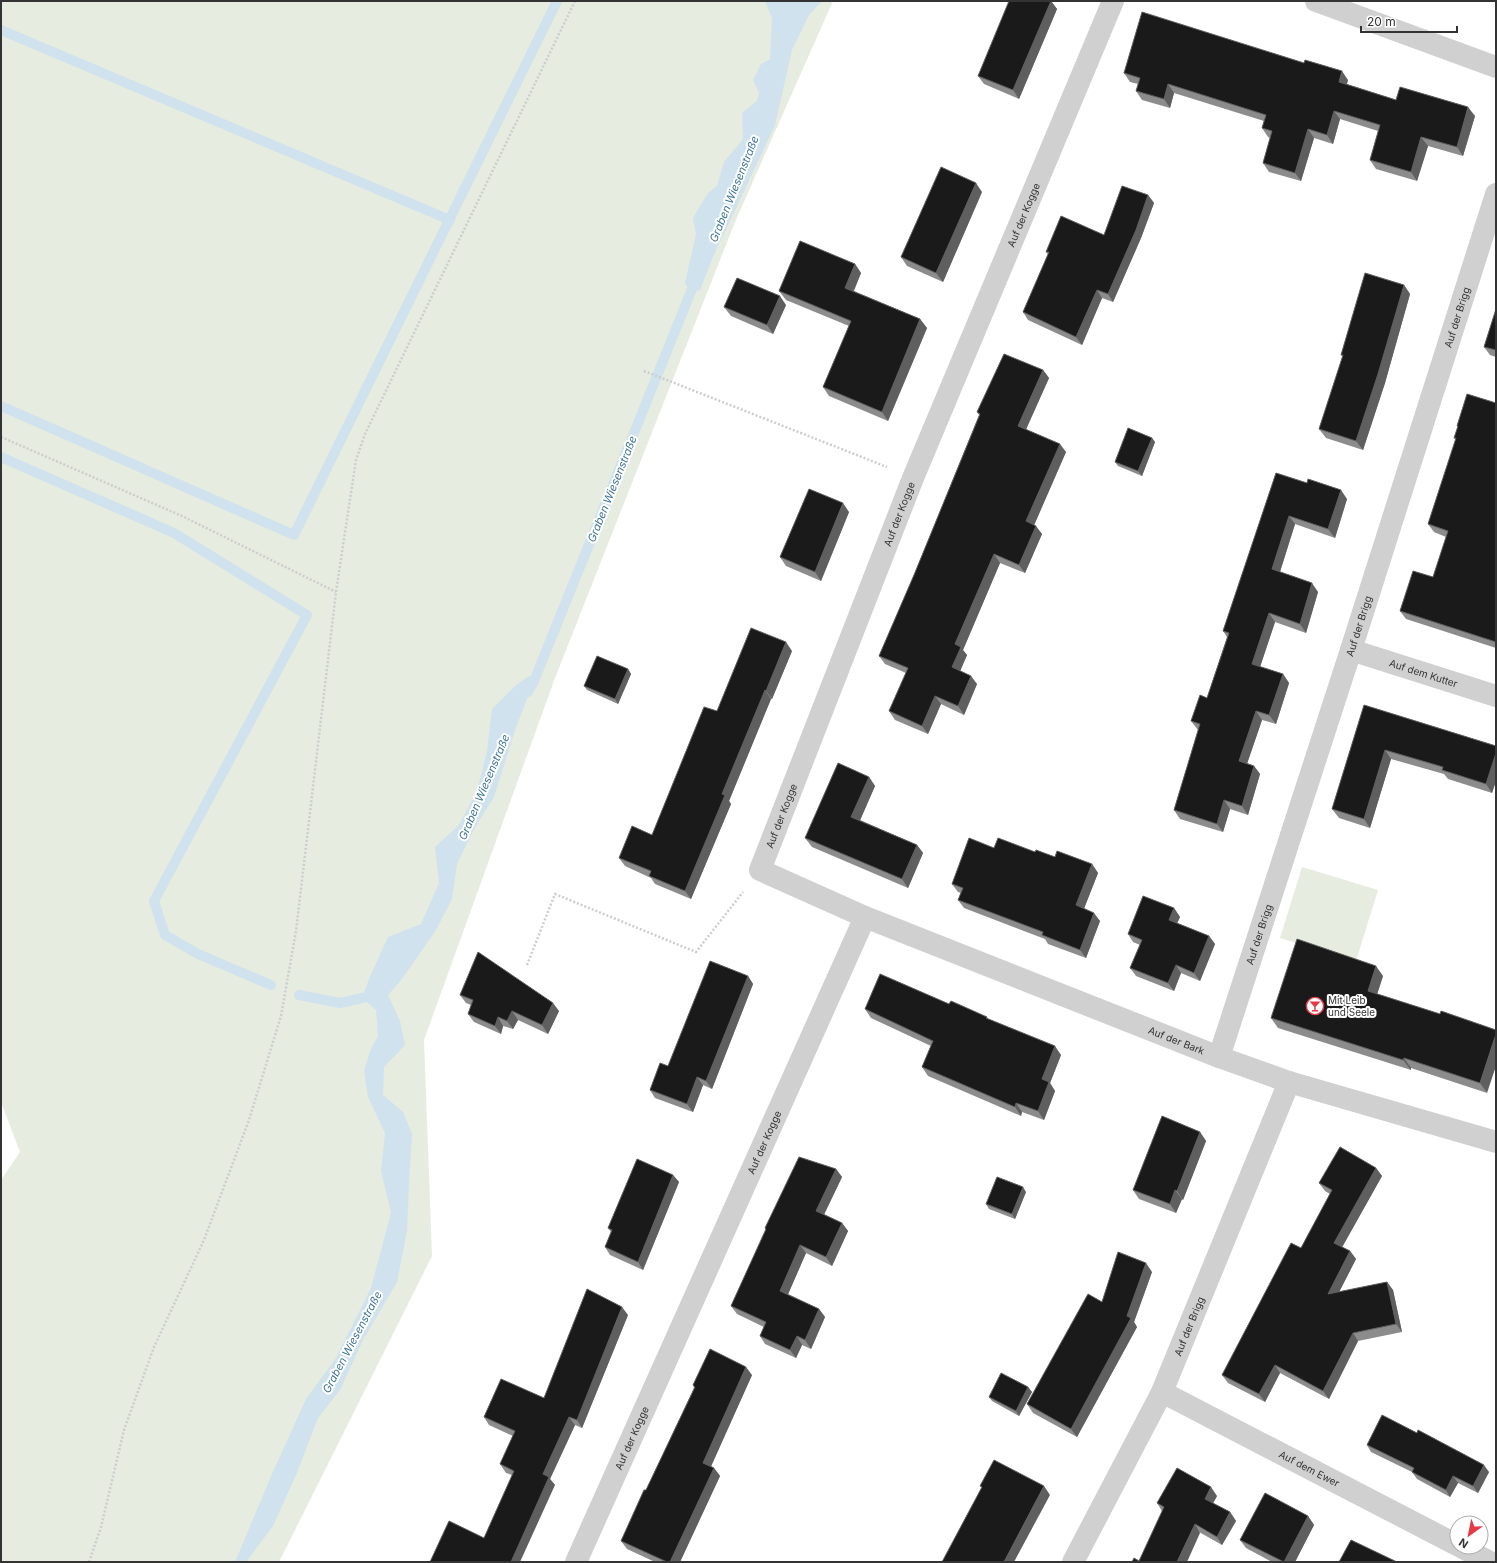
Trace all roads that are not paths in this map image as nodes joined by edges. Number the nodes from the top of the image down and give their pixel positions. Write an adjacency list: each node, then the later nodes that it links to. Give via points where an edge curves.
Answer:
1 (1113, 1): 7 (street, Auf der Kogge, via 913,478 760,870)
2 (1316, 1): 3 (street)
3 (1496, 67)
4 (1496, 194): 5 (street, Auf der Brigg)
5 (1351, 650): 6 (street, Auf dem Kutter); 8 (street, Auf der Brigg)
6 (1496, 696)
7 (865, 918): 8 (street, Auf der Bark); 14 (street, Auf der Kogge)
8 (1219, 1057): 9 (street, Auf der Bark)
9 (1290, 1082): 10 (street, Auf der Bark); 11 (street, Auf der Brigg)
10 (1496, 1142)
11 (1162, 1392): 12 (street, Auf dem Ewer); 15 (street, Auf der Brigg)
12 (1449, 1541)
13 (1476, 1555): 16 (street)
14 (576, 1562)
15 (1074, 1562)
16 (1490, 1562)

